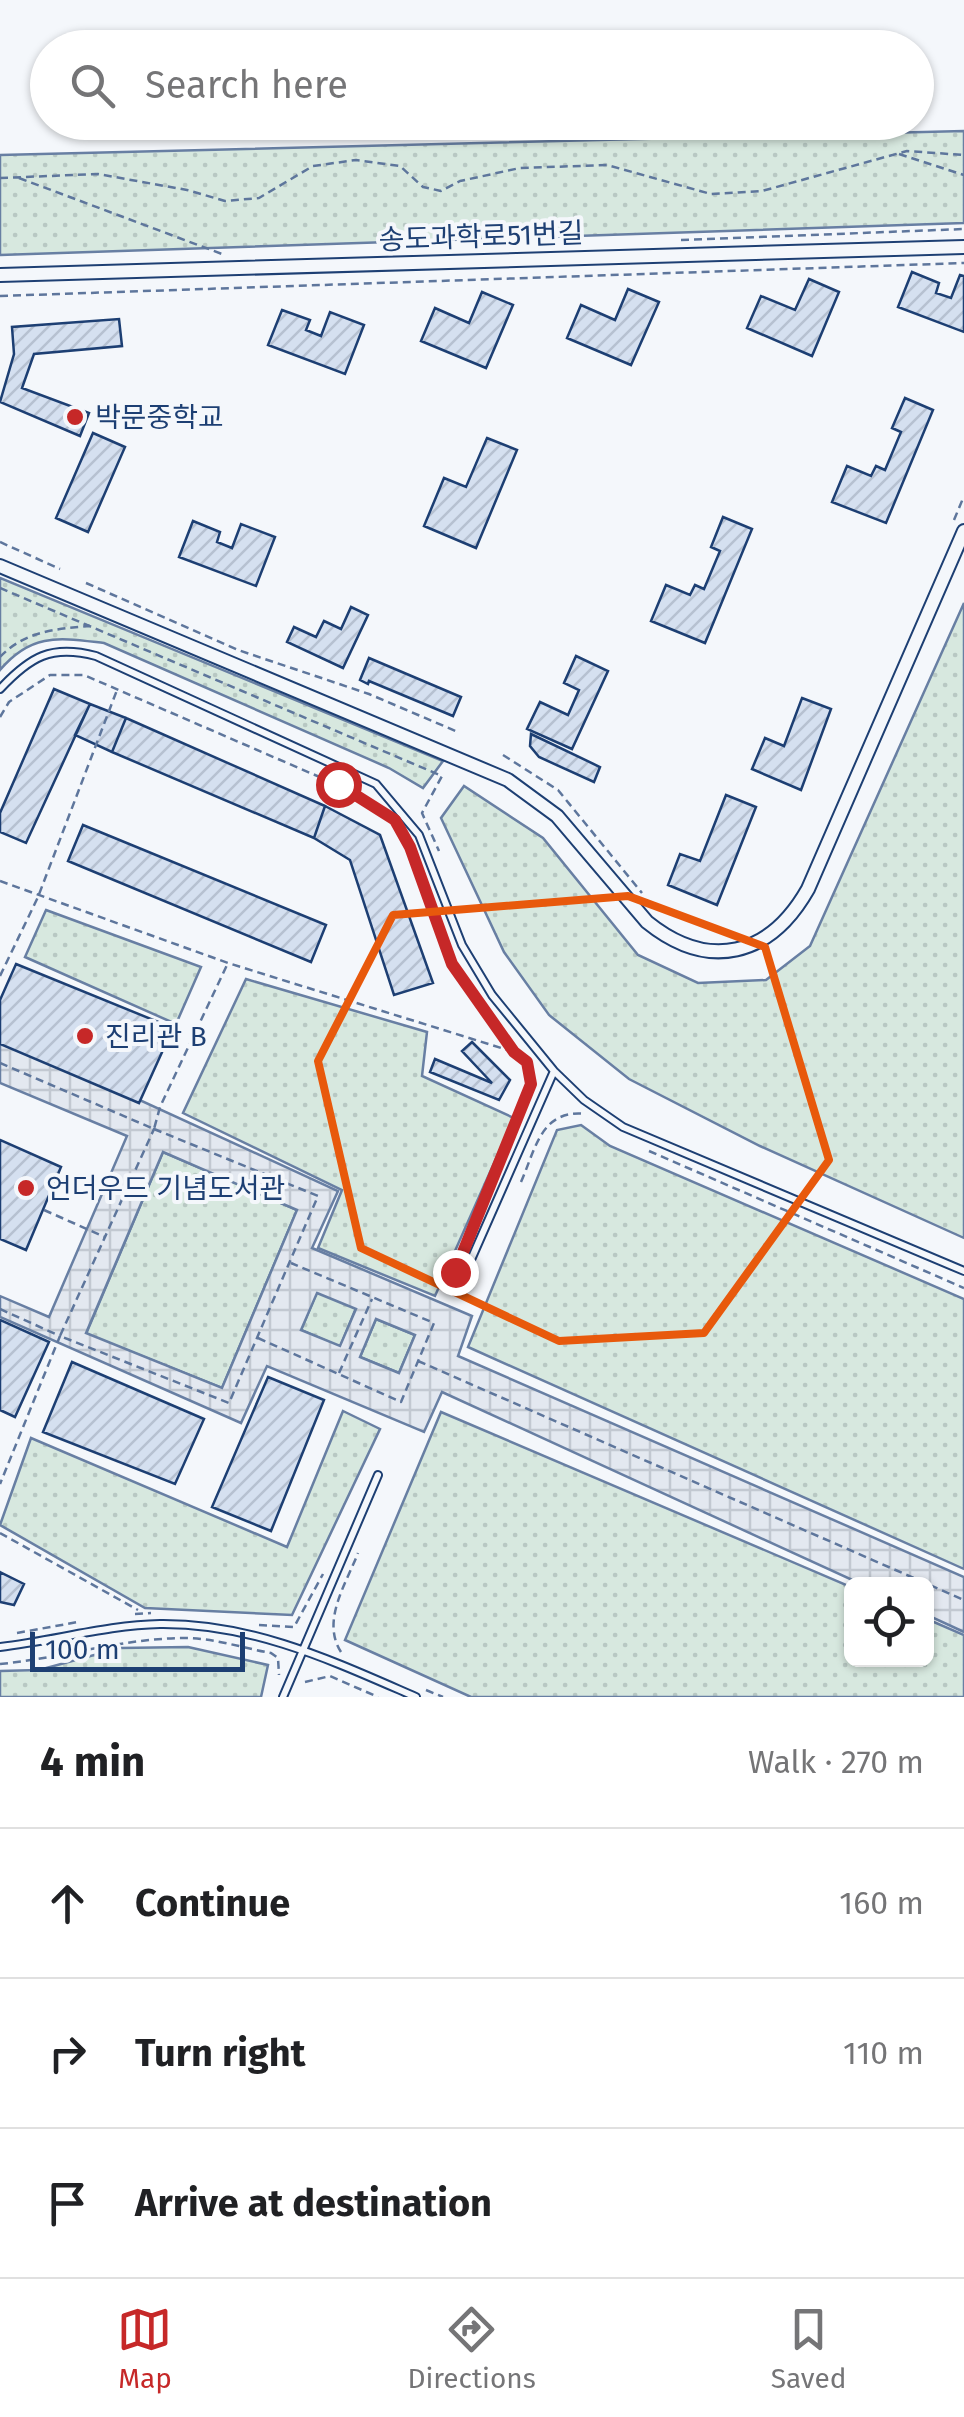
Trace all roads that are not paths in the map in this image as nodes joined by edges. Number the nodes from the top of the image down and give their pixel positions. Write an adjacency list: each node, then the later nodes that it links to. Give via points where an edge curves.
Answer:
1 (964, 247): 2 (street, 송도과학로51번길)
2 (0, 276)
3 (964, 531): 4 (street, via 808,889 768,938 706,951 664,936 557,816 508,780)
4 (0, 566)
5 (0, 689): 6 (lane, via 31,660 71,649 376,784 420,835 462,946 492,996)
6 (554, 1071): 7 (lane); 8 (lane, via 624,1127)
7 (466, 1271)
8 (964, 1271)
9 (378, 1476): 11 (lane)
10 (0, 1646): 11 (lane, via 157,1624 243,1631)
11 (302, 1648): 12 (lane); 13 (lane)
12 (283, 1697)
13 (416, 1697)

